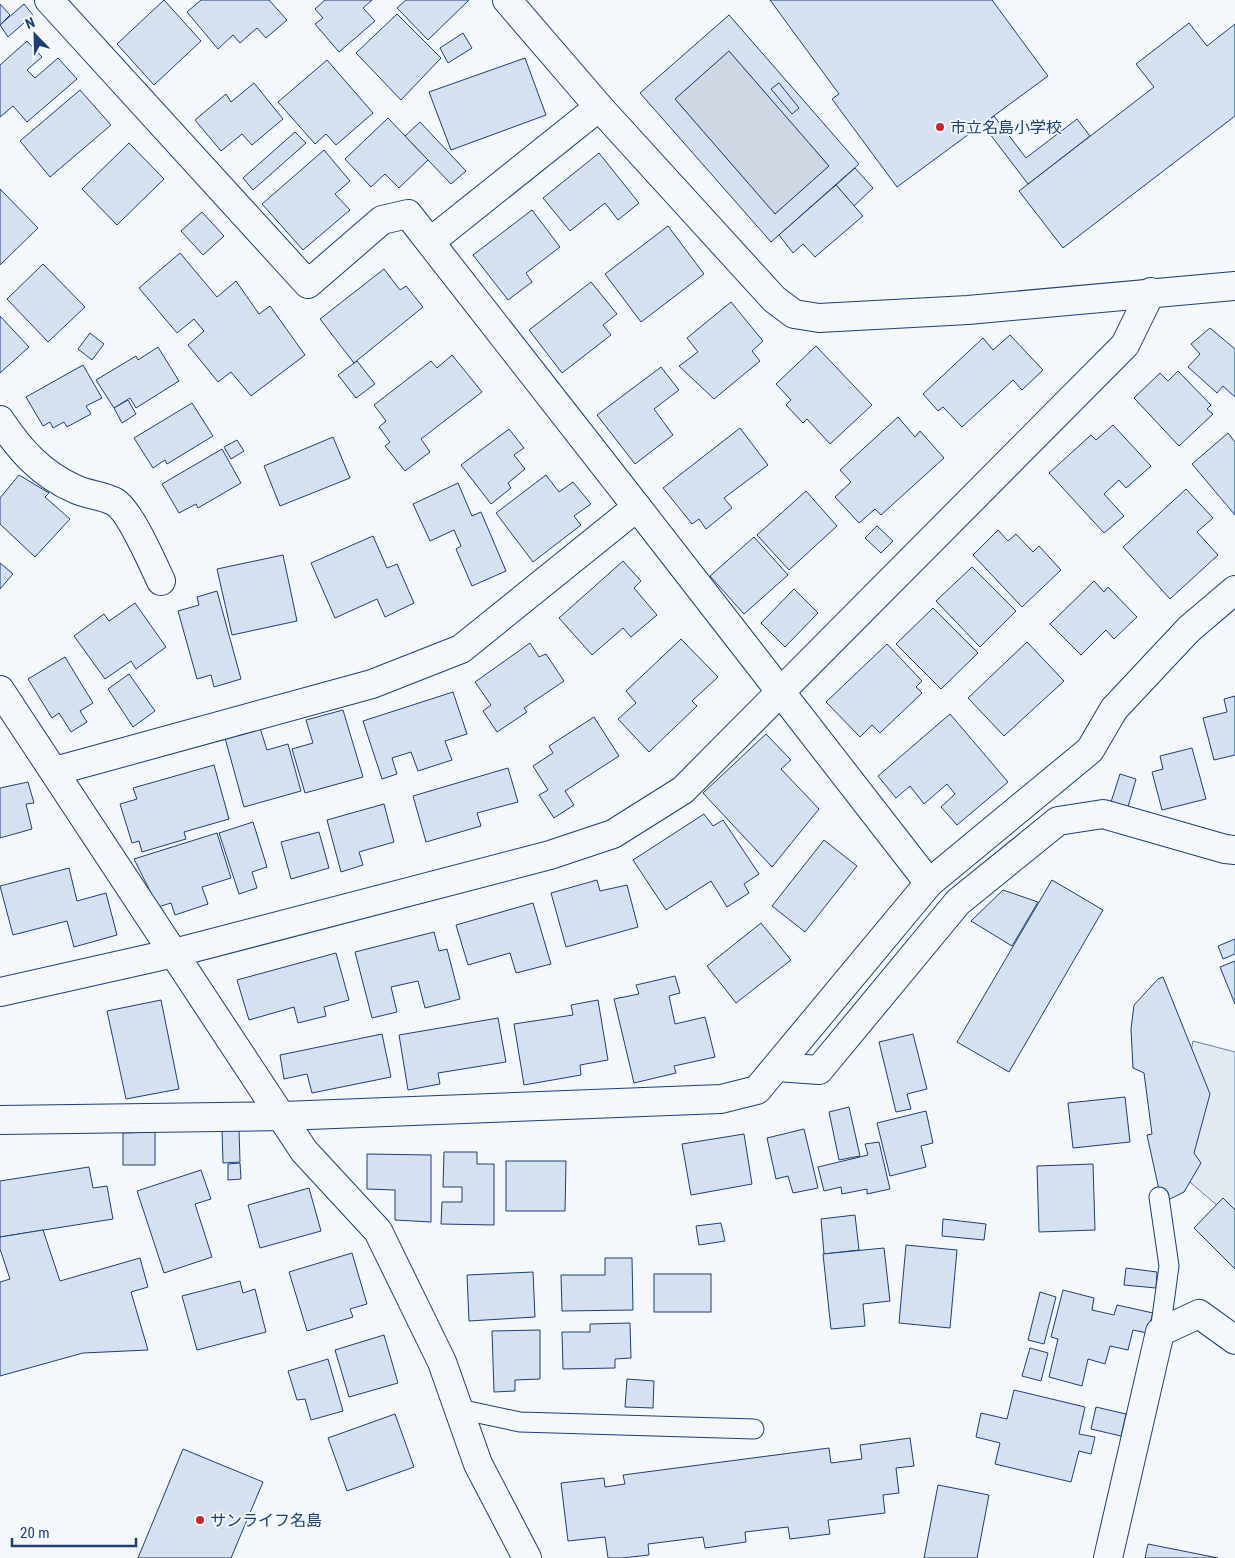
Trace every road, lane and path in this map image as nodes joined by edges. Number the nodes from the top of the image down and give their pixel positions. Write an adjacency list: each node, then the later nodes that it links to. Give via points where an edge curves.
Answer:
1 (49, 0): 4 (street, via 308,284 382,220 408,214)
2 (507, 0): 3 (street)
3 (599, 107): 4 (street); 6 (street, via 774,299 794,314 819,318 958,310)
4 (430, 242): 8 (street)
5 (1235, 286): 6 (street)
6 (1151, 292): 12 (street, via 1125,345)
7 (0, 420): 9 (street, via 36,466 74,489 116,502 144,542)
8 (637, 507): 12 (street); 13 (street, via 461,649 372,684)
9 (161, 581)
10 (1235, 590): 15 (street, via 1189,630 1114,709 1090,750)
11 (0, 690): 13 (street)
12 (779, 693): 15 (street); 16 (street, via 683,790 613,834 540,858)
13 (55, 771): 16 (street)
14 (1235, 850): 18 (street, via 1102,814 1058,821 958,902 819,1070)
15 (929, 883): 18 (street)
16 (174, 953): 17 (street); 19 (street)
17 (0, 992)
18 (777, 1067): 19 (street, via 757,1090 721,1099)
19 (283, 1116): 20 (street); 24 (street, via 304,1151 378,1231 442,1362)
20 (0, 1120)
21 (1159, 1197): 22 (lane, via 1169,1266)
22 (1160, 1332): 23 (street, via 1199,1314); 27 (street)
23 (1235, 1340)
24 (459, 1409): 25 (lane, via 520,1422); 26 (street, via 478,1464)
25 (754, 1429)
26 (527, 1558)
27 (1108, 1558)

